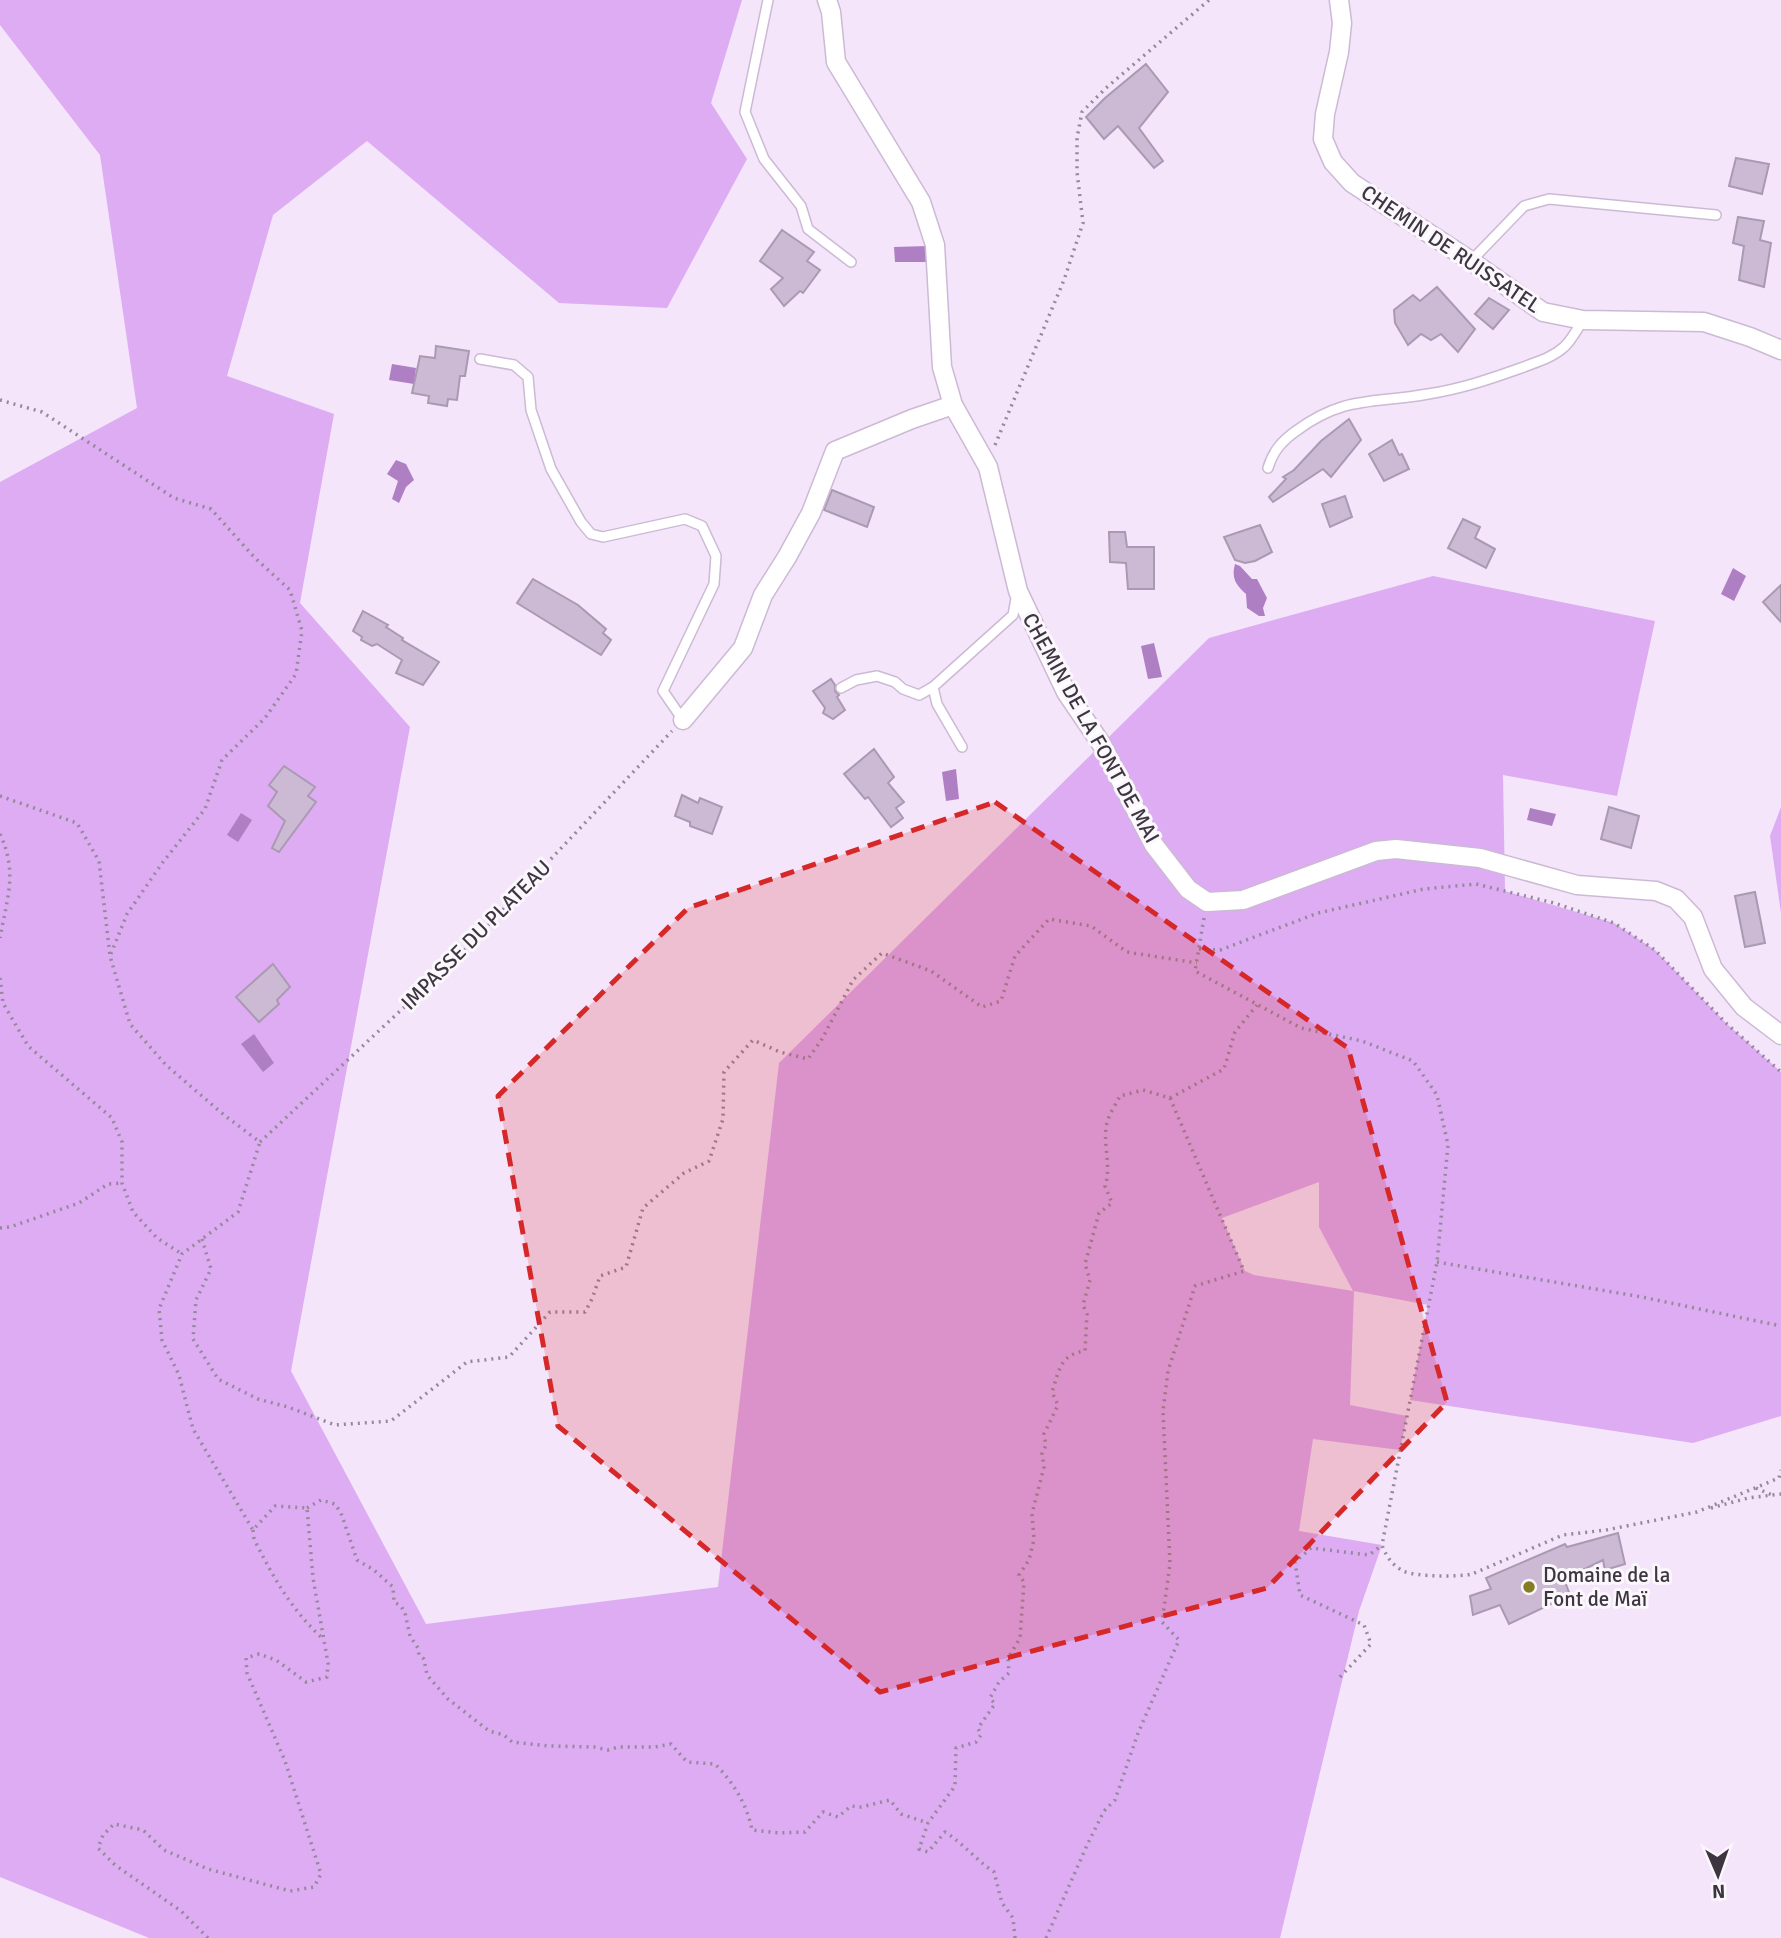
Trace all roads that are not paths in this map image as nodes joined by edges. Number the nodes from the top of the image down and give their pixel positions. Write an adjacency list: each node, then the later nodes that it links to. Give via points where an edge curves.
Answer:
1 (768, 0): 6 (lane, via 745,111 764,159 802,206 808,229)
2 (827, 0): 10 (street, CHEMIN DE LA FONT DE MAI, via 836,62 920,202 934,245 942,367)
3 (1339, 0): 5 (street, CHEMIN DE RUISSATEL, via 1339,52 1323,139 1332,162 1352,183)
4 (1716, 215): 5 (lane, via 1549,199 1524,206)
5 (1471, 261): 7 (street, CHEMIN DE RUISSATEL, via 1542,312)
6 (852, 262)
7 (1583, 320): 8 (street, CHEMIN DE RUISSATEL, via 1704,323); 11 (lane, via 1567,344 1550,357 1472,386 1335,407 1284,439)
8 (1781, 350)
9 (481, 359): 15 (lane, via 514,365 528,377 531,410 551,469 580,522 592,534 603,537 685,519 702,526 716,556 714,584 663,691)
10 (953, 405): 12 (street, CHEMIN DE LA FONT DE MAI, via 988,467); 15 (street, via 835,451 811,513 762,595 743,648)
11 (1268, 468)
12 (1018, 592): 13 (lane, via 1013,615); 17 (street, CHEMIN DE LA FONT DE MAI, via 1066,692 1102,745 1154,845 1188,889 1207,902 1243,900 1376,850 1396,849 1480,858 1577,885 1656,891 1676,899 1693,917 1713,969 1744,1007)
13 (933, 687): 14 (lane, via 919,695 877,676); 16 (lane, via 937,704)
14 (842, 688)
15 (683, 720)
16 (962, 747)
17 (1781, 1035)

